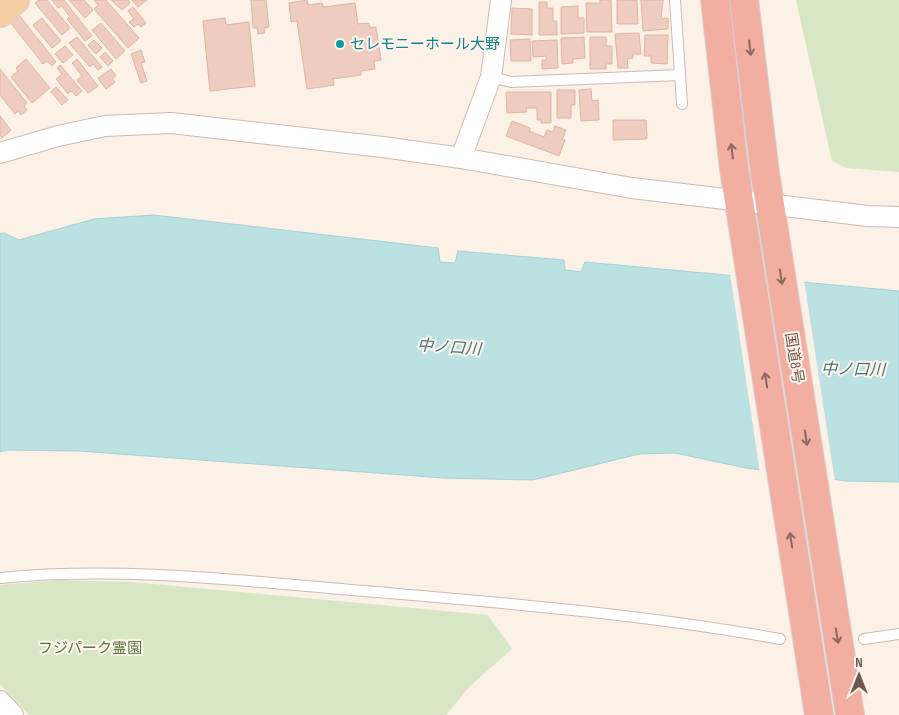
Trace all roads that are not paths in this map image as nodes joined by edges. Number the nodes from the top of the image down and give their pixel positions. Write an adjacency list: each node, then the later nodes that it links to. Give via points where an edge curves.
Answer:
1 (15, 0): 6 (main road)
2 (501, 0): 8 (street)
3 (675, 0): 7 (lane)
4 (715, 0): 12 (highway, 国道8号, one-way to 4)
5 (744, 0): 13 (highway, 国道8号, one-way to 13)
6 (0, 12)
7 (680, 75): 8 (lane, via 511,82); 9 (lane)
8 (491, 77): 11 (street)
9 (682, 104)
10 (0, 153): 11 (street, via 105,126 171,123)
11 (461, 158): 12 (street, via 632,188)
12 (740, 199): 13 (street); 21 (highway, 国道8号, one-way to 12)
13 (772, 216): 14 (street); 22 (highway, 国道8号, one-way to 22)
14 (899, 217)
15 (0, 578): 18 (lane, via 44,574 145,575 250,581 563,609 724,628)
16 (899, 634): 17 (lane)
17 (864, 639)
18 (780, 640)
19 (0, 701): 20 (street)
20 (12, 715)
21 (819, 715)
22 (850, 715)

